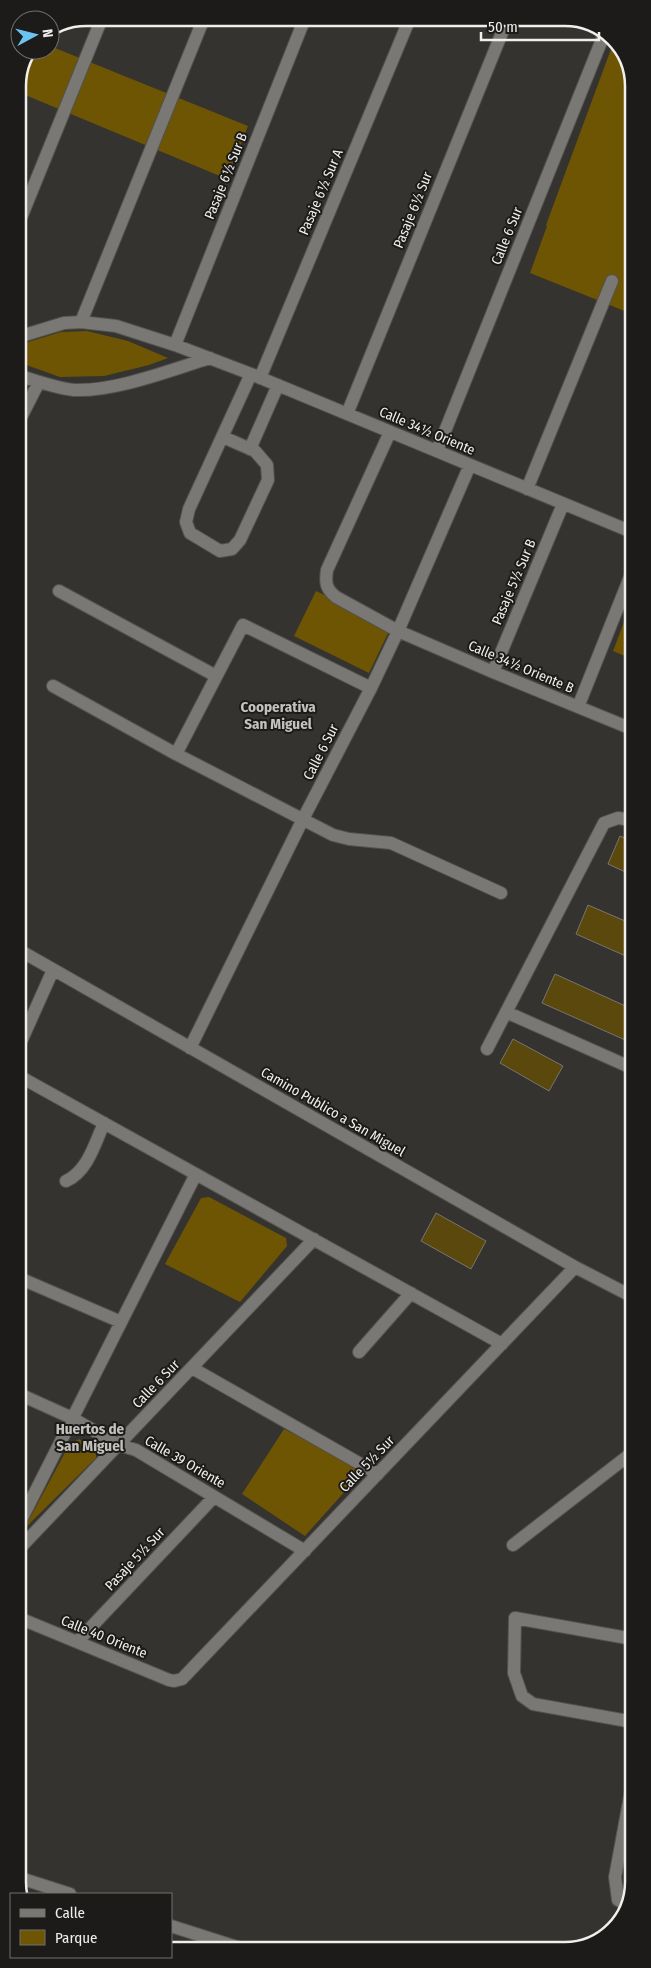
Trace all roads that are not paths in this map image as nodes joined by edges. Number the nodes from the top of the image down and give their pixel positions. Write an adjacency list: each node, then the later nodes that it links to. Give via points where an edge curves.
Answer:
1 (99, 26): 7 (street)
2 (201, 26): 9 (street)
3 (302, 26): 11 (street, Pasaje 6½ Sur B)
4 (407, 26): 13 (street, Pasaje 6½ Sur A)
5 (505, 26): 18 (street, Pasaje 6½ Sur)
6 (602, 40): 22 (street, Calle 6 Sur)
7 (26, 205)
8 (612, 281): 24 (street)
9 (81, 322): 10 (street, Calle 34½ Oriente); 11 (street, Calle 34½ Oriente, via 116,326)
10 (26, 333)
11 (174, 345): 12 (street, Calle 34½ Oriente)
12 (210, 358): 13 (street, Calle 34½ Oriente); 15 (street, via 99,389 72,390)
13 (256, 376): 16 (street, Calle 34½ Oriente); 20 (street)
14 (26, 378): 15 (street)
15 (38, 382): 17 (street)
16 (278, 385): 18 (street, Calle 34½ Oriente); 21 (street)
17 (26, 406)
18 (347, 414): 19 (street, Calle 34½ Oriente)
19 (390, 432): 22 (street, Calle 34½ Oriente); 29 (street, Calle 34½ Oriente B, via 327,570 325,581 328,591 336,597)
20 (223, 437): 21 (street); 21 (street, via 189,508 186,522 190,533 220,551 232,549 240,540 268,480 267,465)
21 (250, 449)
22 (437, 451): 23 (street, Calle 34½ Oriente)
23 (470, 465): 24 (street, Calle 34½ Oriente); 29 (street, Calle 6 Sur)
24 (527, 489): 25 (street, Calle 34½ Oriente)
25 (563, 504): 26 (street, Calle 34½ Oriente); 30 (street, Pasaje 5½ Sur B)
26 (625, 529)
27 (625, 590): 34 (street)
28 (59, 591): 31 (street)
29 (398, 631): 30 (street, Calle 34½ Oriente B); 33 (street, Calle 6 Sur)
30 (493, 672): 34 (street, Calle 34½ Oriente B)
31 (216, 676): 33 (street, via 243,625); 36 (street)
32 (53, 686): 36 (street)
33 (372, 688): 37 (street, Calle 6 Sur)
34 (578, 707): 35 (street, Calle 34½ Oriente B)
35 (625, 726)
36 (176, 754): 37 (street)
37 (304, 819): 39 (street, via 333,835 391,843); 44 (street, Calle 6 Sur)
38 (625, 819): 42 (street, via 604,823)
39 (501, 894)
40 (26, 954): 41 (street, Camino Publico a San Miguel)
41 (53, 970): 43 (street); 44 (street, Camino Publico a San Miguel)
42 (506, 1012): 45 (street); 46 (street)
43 (26, 1030)
44 (190, 1048): 52 (street, Camino Publico a San Miguel)
45 (487, 1050)
46 (625, 1065)
47 (26, 1080): 48 (street)
48 (104, 1123): 49 (street); 50 (street, via 84,1165)
49 (196, 1174): 51 (street); 56 (street)
50 (66, 1181)
51 (314, 1240): 54 (street); 59 (street, Calle 6 Sur)
52 (576, 1267): 55 (street, Camino Publico a San Miguel); 57 (street, Calle 5½ Sur)
53 (26, 1281): 56 (street)
54 (411, 1293): 57 (street); 58 (street)
55 (625, 1293)
56 (121, 1322): 61 (street)
57 (502, 1344): 64 (street, Calle 5½ Sur)
58 (359, 1352)
59 (192, 1368): 62 (street, Calle 6 Sur); 64 (street)
60 (26, 1397): 61 (street, Calle 39 Oriente)
61 (72, 1418): 62 (street, Calle 39 Oriente); 66 (street)
62 (119, 1445): 65 (street, Calle 39 Oriente, via 136,1450); 67 (street, Calle 6 Sur)
63 (625, 1458): 68 (street)
64 (378, 1474): 69 (street, Calle 5½ Sur)
65 (214, 1497): 69 (street, Calle 39 Oriente); 72 (street, Pasaje 5½ Sur)
66 (26, 1501)
67 (26, 1542)
68 (513, 1546)
69 (305, 1551): 73 (street, Calle 5½ Sur, via 186,1676)
70 (26, 1621): 72 (street, Calle 40 Oriente)
71 (625, 1638): 74 (street, via 515,1618 514,1673 522,1696 533,1704)
72 (77, 1642): 73 (street, Calle 40 Oriente, via 169,1680)
73 (178, 1680)
74 (625, 1721)
75 (625, 1823): 78 (street, via 615,1877 618,1900)
76 (26, 1880): 77 (street)
77 (67, 1893)
78 (622, 1902)
79 (172, 1926): 80 (street)
80 (221, 1942)

